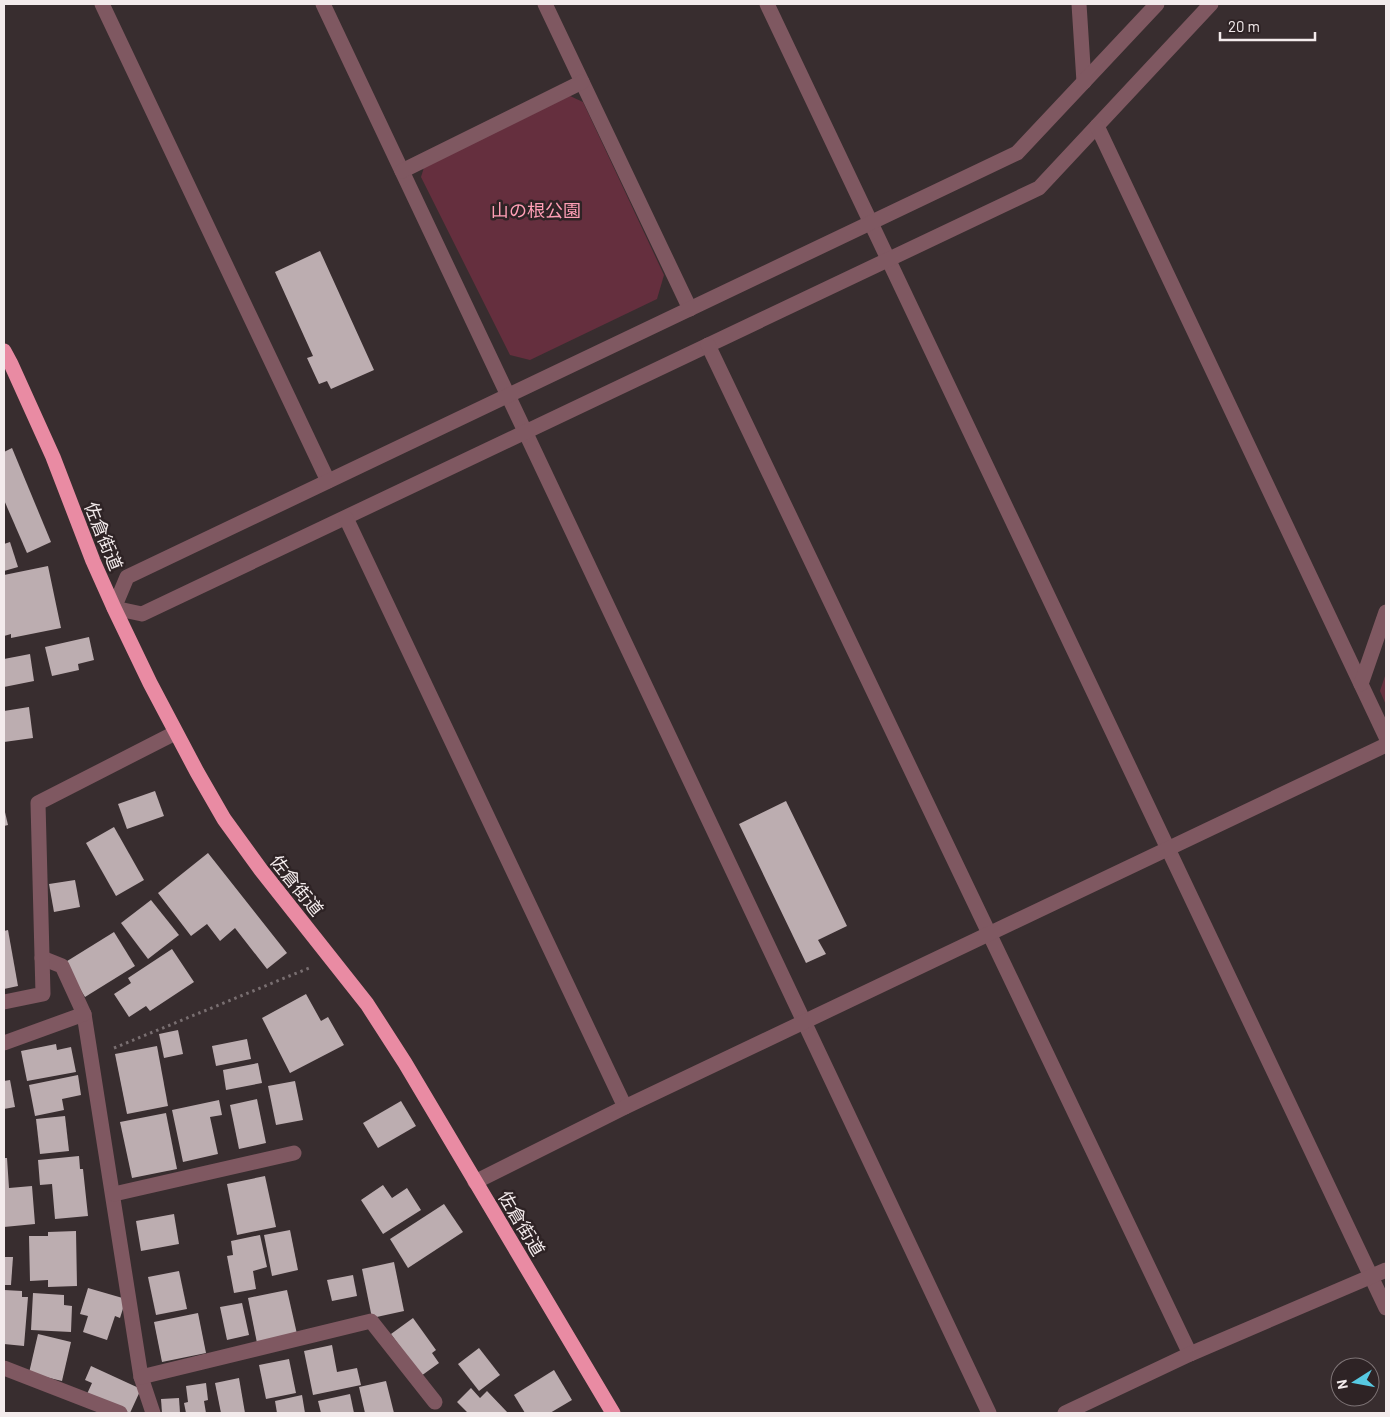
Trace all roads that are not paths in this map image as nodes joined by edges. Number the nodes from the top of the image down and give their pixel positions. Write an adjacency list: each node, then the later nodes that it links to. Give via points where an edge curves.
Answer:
1 (102, 4): 19 (street)
2 (323, 4): 11 (street)
3 (545, 4): 8 (street)
4 (767, 4): 12 (street)
5 (1079, 4): 9 (street)
6 (1157, 4): 9 (street)
7 (1211, 4): 10 (street)
8 (582, 82): 11 (street); 14 (street)
9 (1084, 82): 12 (street, via 1017,153)
10 (1097, 126): 13 (street, via 1039,188); 23 (street)
11 (402, 171): 17 (street)
12 (871, 223): 13 (street); 14 (street)
13 (888, 259): 15 (street); 27 (street)
14 (690, 309): 17 (street)
15 (708, 345): 18 (street); 28 (street)
16 (4, 351): 21 (highway, 佐倉街道, via 53,457)
17 (508, 396): 18 (street); 19 (street)
18 (525, 432): 20 (street); 32 (street)
19 (328, 481): 21 (street, via 127,577)
20 (346, 518): 21 (street, via 142,614); 34 (street)
21 (114, 608): 24 (highway, 佐倉街道)
22 (1386, 612): 23 (street)
23 (1361, 684): 25 (street)
24 (176, 733): 29 (street, via 38,802); 36 (highway, 佐倉街道, via 230,826 261,870 367,1004)
25 (1386, 737)
26 (1386, 745): 27 (street)
27 (1169, 849): 28 (street); 39 (street)
28 (988, 934): 32 (street); 41 (street)
29 (42, 958): 30 (street, via 43,994); 31 (street, via 62,966)
30 (4, 1002)
31 (84, 1014): 33 (street); 37 (street)
32 (804, 1022): 34 (street); 48 (street)
33 (4, 1043)
34 (625, 1107): 36 (street)
35 (294, 1153): 37 (street)
36 (476, 1182): 47 (highway, 佐倉街道)
37 (114, 1194): 43 (street)
38 (1386, 1270): 39 (street)
39 (1372, 1277): 40 (street); 41 (street)
40 (1386, 1308)
41 (1190, 1354): 49 (street)
42 (4, 1368): 45 (street)
43 (141, 1377): 44 (street, via 372,1321); 46 (street)
44 (435, 1402)
45 (120, 1413)
46 (153, 1413)
47 (614, 1413)
48 (989, 1413)
49 (1065, 1413)

